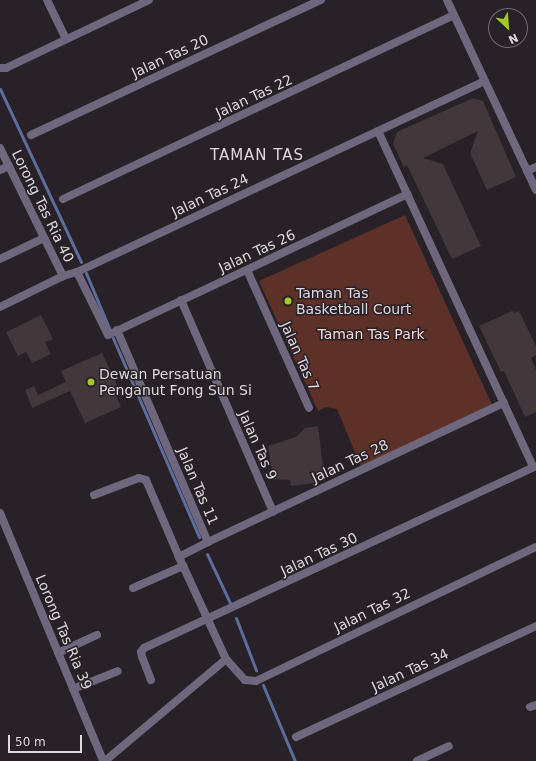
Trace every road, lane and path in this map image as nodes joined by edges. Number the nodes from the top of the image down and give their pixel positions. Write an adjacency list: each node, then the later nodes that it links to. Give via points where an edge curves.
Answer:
1 (47, 0): 6 (street)
2 (149, 0): 6 (street)
3 (321, 0): 10 (street, Jalan Tas 20)
4 (447, 0): 5 (street)
5 (454, 15): 8 (street); 18 (street, Jalan Tas 22)
6 (66, 39): 7 (street)
7 (1, 68)
8 (485, 81): 9 (street, Jalan Tas 24); 15 (street)
9 (378, 131): 17 (street); 22 (street, Jalan Tas 24)
10 (31, 135)
11 (0, 148): 12 (street, Lorong Tas Ria 40)
12 (9, 166): 14 (street); 19 (street, Lorong Tas Ria 40)
13 (536, 167): 15 (street)
14 (0, 170)
15 (527, 171): 16 (street)
16 (536, 190)
17 (407, 194): 21 (street, Jalan Tas 26); 27 (street)
18 (63, 199)
19 (44, 238): 20 (street); 23 (street, Lorong Tas Ria 40)
20 (0, 259)
21 (247, 270): 24 (street, Jalan Tas 26); 28 (street, Jalan Tas 7)
22 (77, 272): 23 (street, Jalan Tas 24); 26 (street, via 105,333 108,335)
23 (63, 276): 25 (street, Jalan Tas 24)
24 (181, 300): 26 (street, Jalan Tas 26); 31 (street, Jalan Tas 9)
25 (0, 306)
26 (117, 330): 33 (street, Jalan Tas 11)
27 (504, 403): 29 (street); 31 (street, Jalan Tas 28)
28 (309, 408)
29 (535, 467): 38 (street, Jalan Tas 30)
30 (94, 495): 35 (street, via 139,478 146,480)
31 (273, 512): 33 (street, Jalan Tas 28)
32 (0, 513): 41 (street, Lorong Tas Ria 39)
33 (208, 542): 35 (street, Jalan Tas 11)
34 (536, 547): 42 (street, Jalan Tas 32, via 256,681 245,680)
35 (179, 557): 36 (street)
36 (183, 566): 37 (street); 38 (street)
37 (134, 588)
38 (208, 620): 42 (street); 44 (street, Jalan Tas 30, via 141,652)
39 (536, 626): 46 (street, Jalan Tas 34)
40 (97, 635): 41 (street)
41 (58, 653): 45 (street, Lorong Tas Ria 39)
42 (226, 659): 48 (street)
43 (118, 671): 45 (street)
44 (151, 680)
45 (73, 689): 48 (street, Lorong Tas Ria 39)
46 (296, 737)
47 (449, 746): 49 (street)
48 (104, 761)
49 (417, 761)

